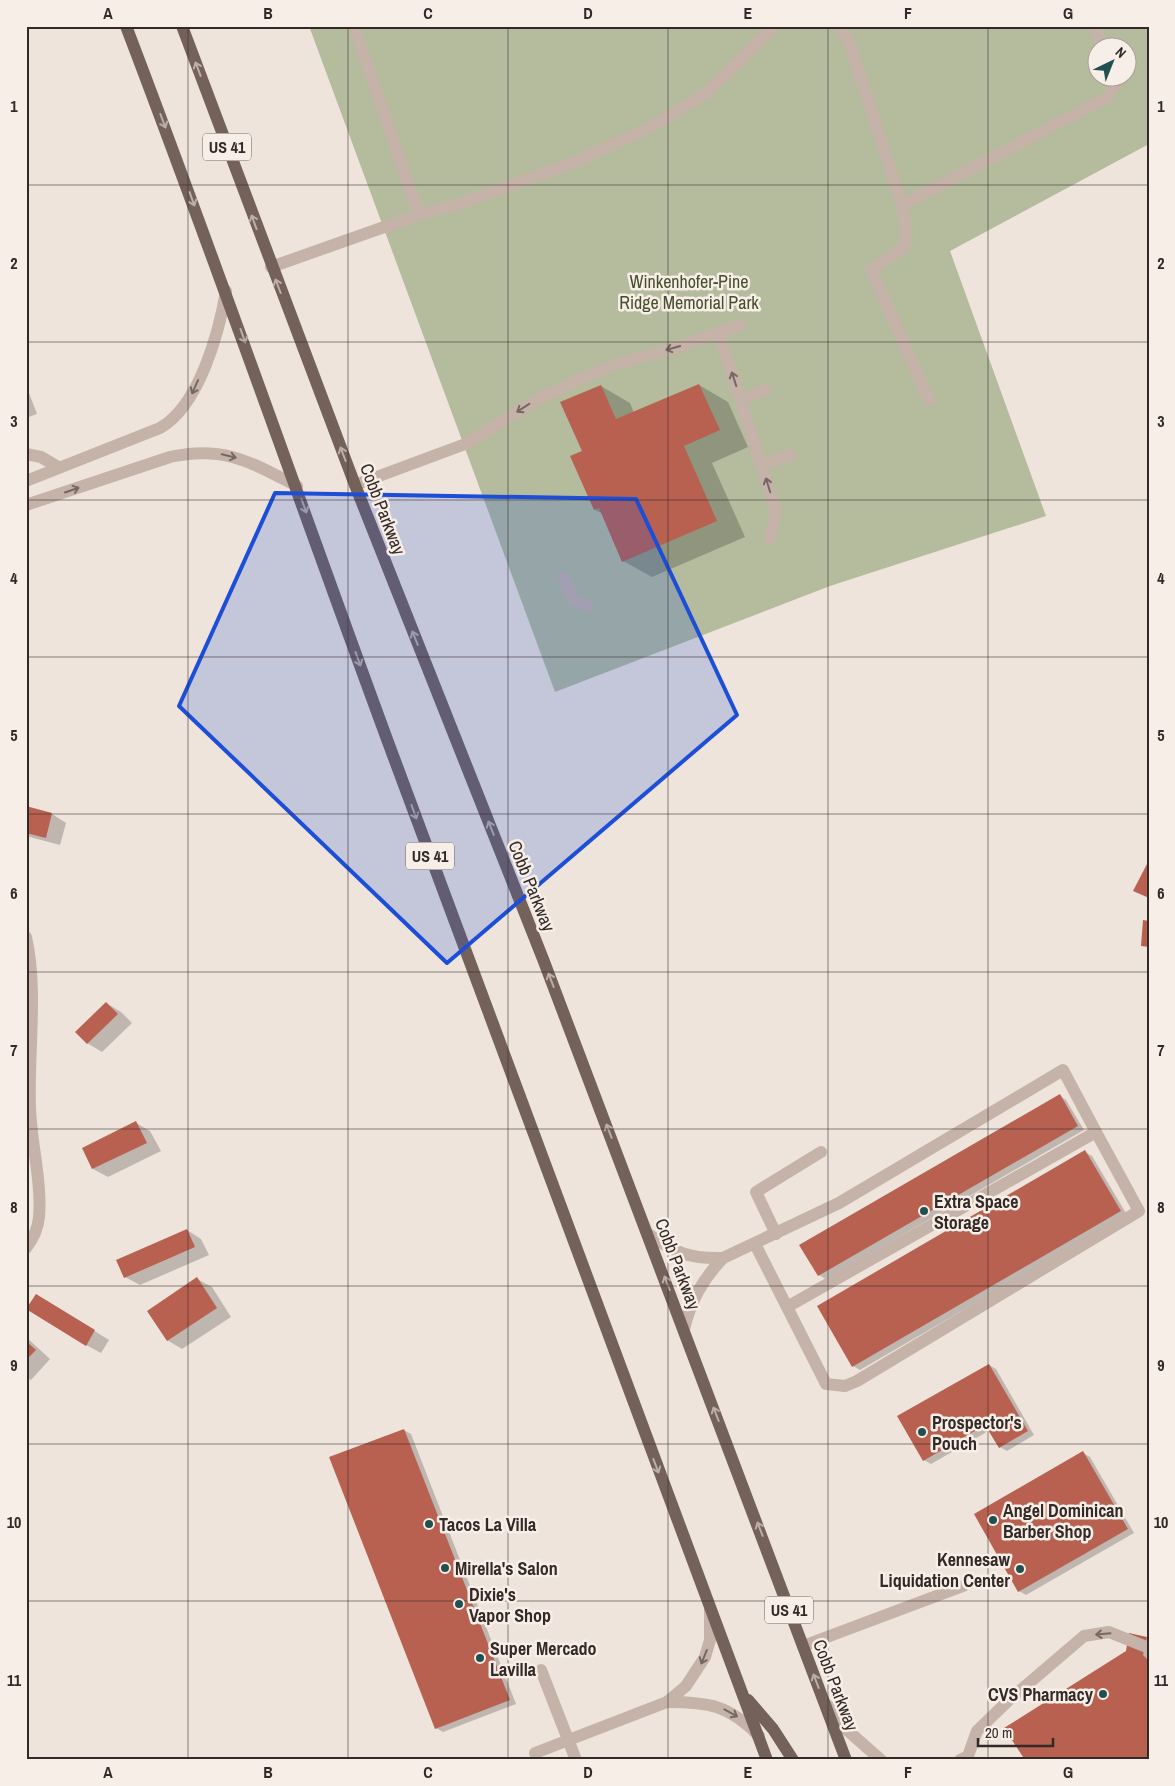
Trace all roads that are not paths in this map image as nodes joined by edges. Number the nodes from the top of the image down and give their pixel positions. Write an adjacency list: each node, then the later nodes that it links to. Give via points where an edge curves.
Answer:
1 (126, 26): 12 (main road, US 41, one-way to 12)
2 (182, 26): 11 (main road, Cobb Parkway / US 41, one-way to 2)
3 (354, 26): 10 (street)
4 (775, 26): 10 (street, via 706,94 655,125 573,163 459,204)
5 (839, 26): 9 (street, via 849,42)
6 (1095, 26): 7 (street)
7 (1099, 38)
8 (1113, 88): 9 (street, via 1108,98)
9 (902, 205): 17 (street, via 906,230 904,247 871,270)
10 (421, 214): 11 (street)
11 (271, 268): 23 (main road, Cobb Parkway / US 41, one-way to 11)
12 (226, 290): 21 (street, one-way to 21, via 217,334 195,389 179,414 160,428); 24 (main road, US 41, one-way to 24)
13 (740, 325): 14 (street)
14 (719, 333): 16 (street, one-way to 14); 23 (street, one-way to 23, via 582,378 531,403 468,443)
15 (764, 390): 16 (street)
16 (741, 400): 20 (street)
17 (929, 400)
18 (26, 454): 21 (street, via 41,457)
19 (791, 455): 20 (street)
20 (761, 465): 26 (street, one-way to 20, via 776,512)
21 (58, 468): 22 (street)
22 (26, 482)
23 (355, 485): 32 (main road, Cobb Parkway / US 41, one-way to 23)
24 (297, 486): 25 (street, one-way to 24, via 170,456 192,452 241,459); 40 (main road, US 41, one-way to 40, via 387,740)
25 (26, 505)
26 (770, 538)
27 (563, 577): 28 (street, via 573,599)
28 (588, 606)
29 (26, 937): 35 (street, via 30,959 30,1111 39,1218 34,1238)
30 (1096, 1132): 33 (street, via 1062,1070 839,1203); 37 (street); 37 (street, via 1139,1212 857,1381 845,1386 826,1384)
31 (821, 1152): 33 (street, via 756,1192)
32 (648, 1234): 36 (street, via 675,1252 691,1257); 38 (main road, Cobb Parkway / US 41, one-way to 32)
33 (776, 1234): 34 (street)
34 (755, 1244): 36 (street); 37 (street)
35 (26, 1248)
36 (723, 1258): 38 (street, via 698,1290)
37 (787, 1307)
38 (684, 1329): 41 (main road, Cobb Parkway / US 41, one-way to 38)
39 (964, 1586): 41 (street)
40 (710, 1609): 44 (main road, US 41); 45 (street, one-way to 45, via 710,1640 704,1657 686,1686)
41 (803, 1646): 46 (main road, Cobb Parkway / US 41, one-way to 41)
42 (1149, 1648): 50 (street, one-way to 50, via 1109,1632 1084,1636 977,1731)
43 (541, 1670): 48 (street)
44 (743, 1694): 47 (main road, US 41); 53 (main road, via 773,1729)
45 (667, 1702): 47 (street, one-way to 47, via 715,1705 738,1717); 48 (street)
46 (824, 1702): 54 (main road, Cobb Parkway / US 41); 55 (street, via 853,1736)
47 (759, 1736): 52 (main road, US 41)
48 (568, 1740): 49 (street); 51 (street)
49 (535, 1753)
50 (964, 1758)
51 (576, 1760)
52 (767, 1760)
53 (793, 1760)
54 (846, 1760)
55 (881, 1760)

